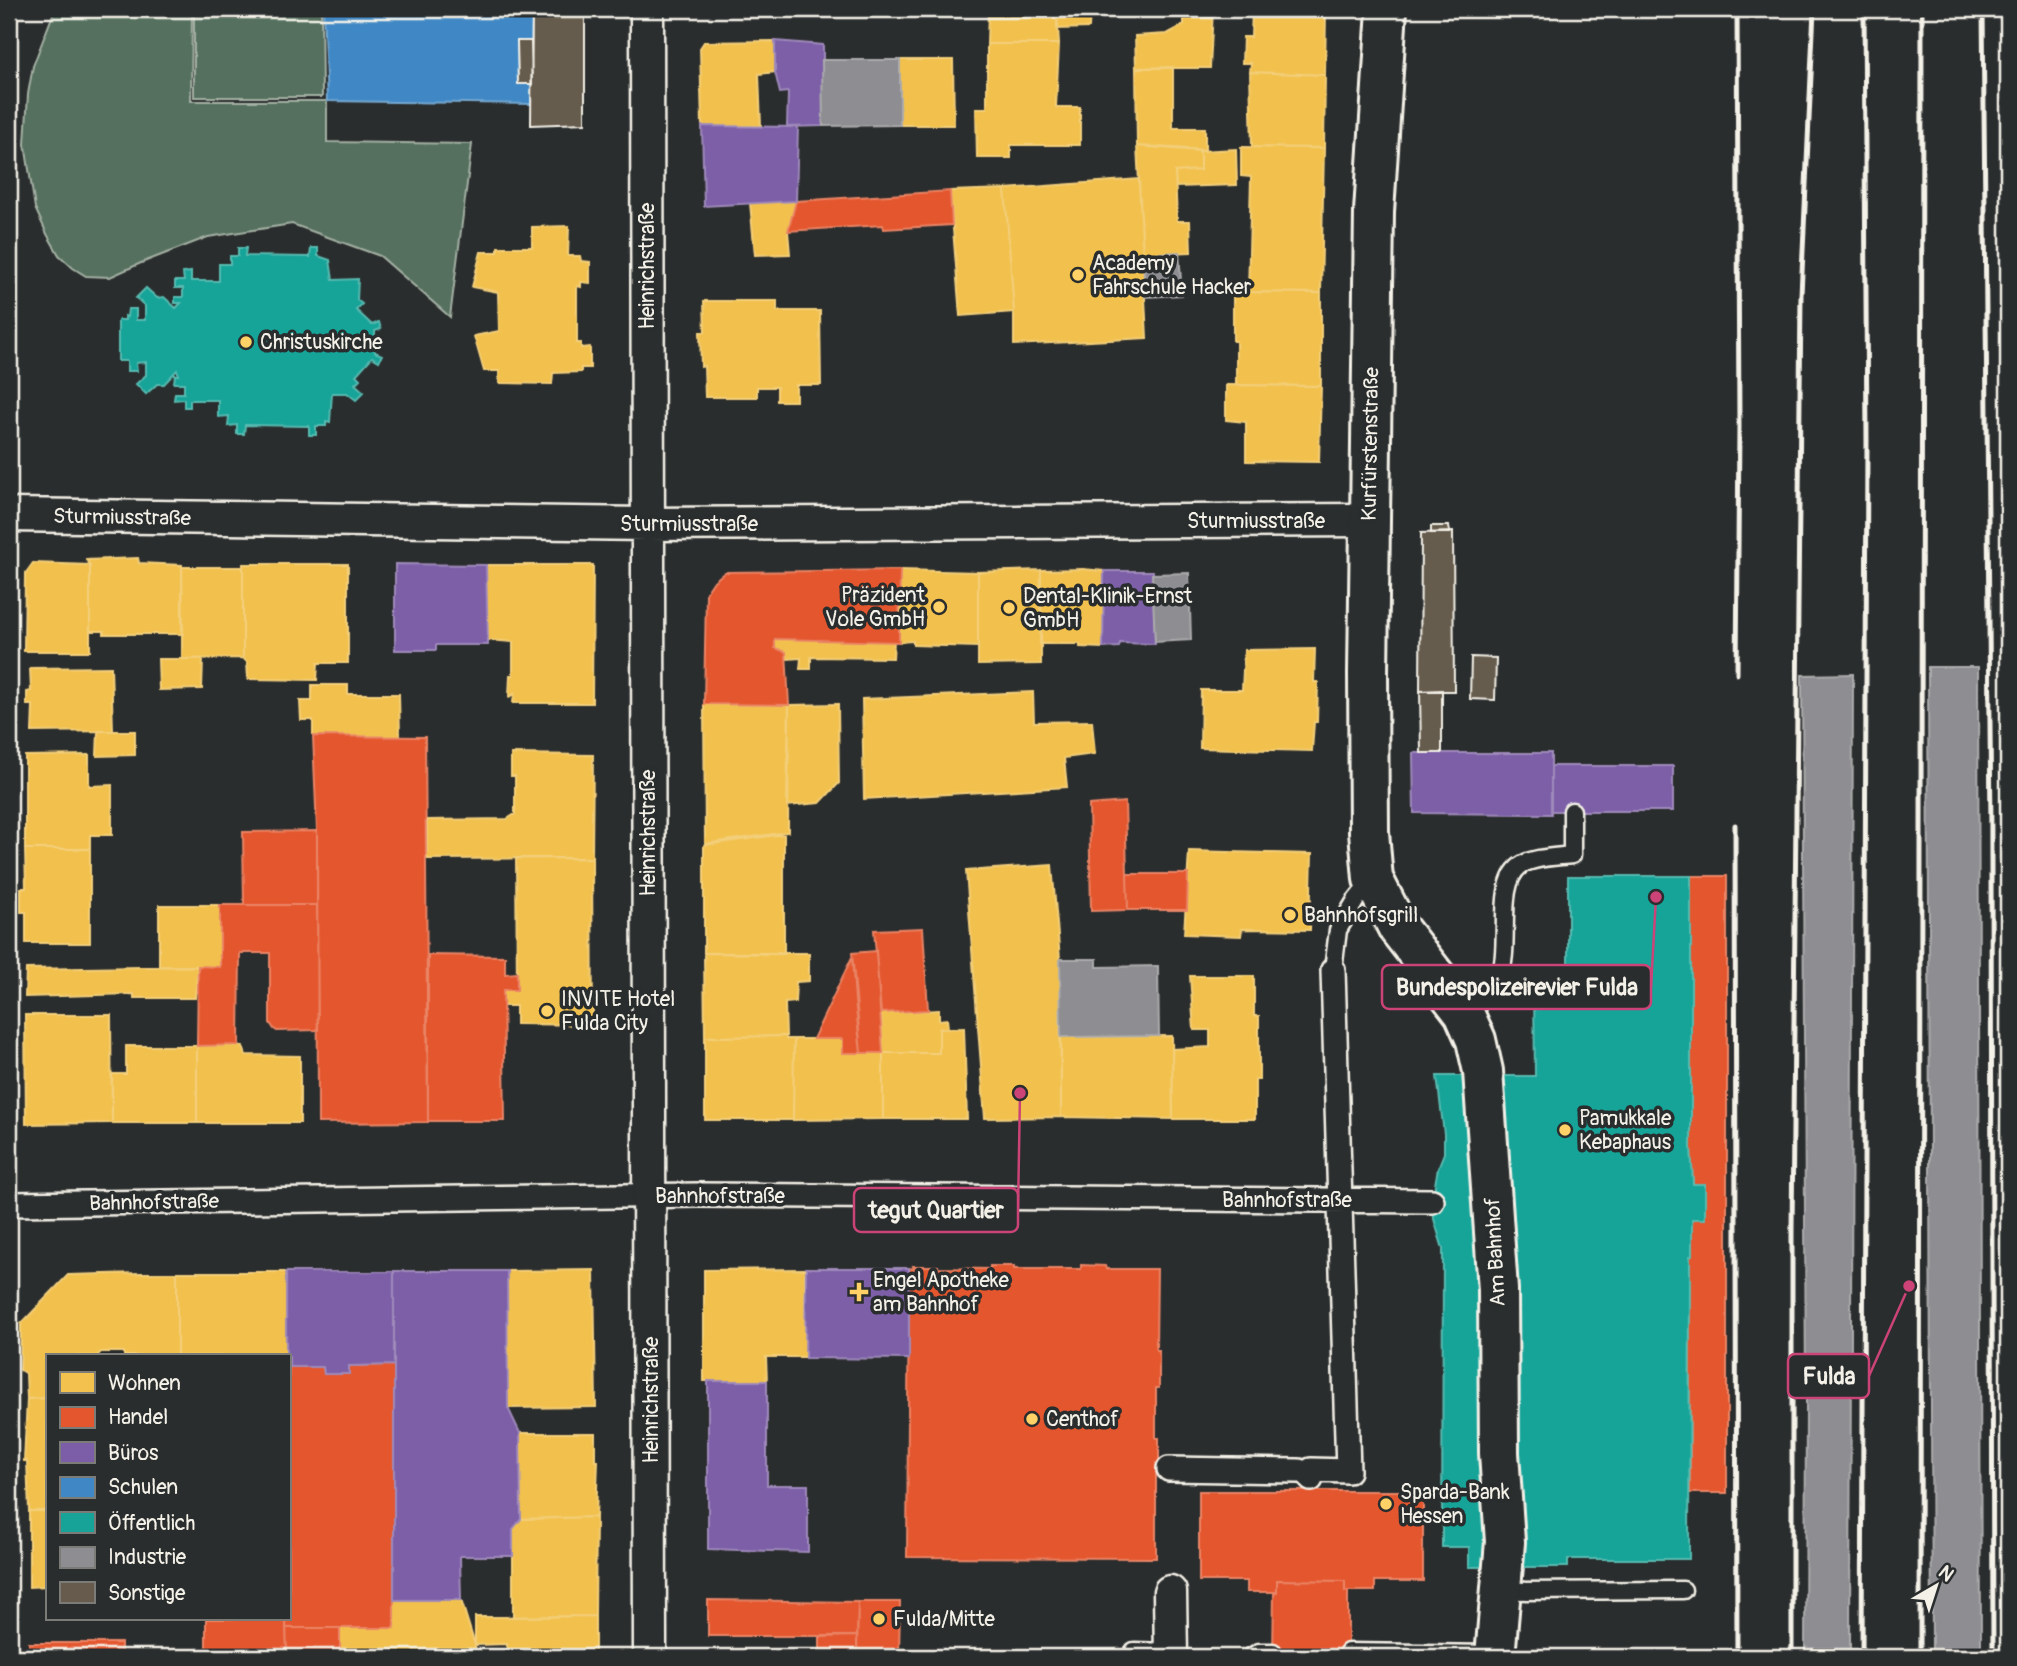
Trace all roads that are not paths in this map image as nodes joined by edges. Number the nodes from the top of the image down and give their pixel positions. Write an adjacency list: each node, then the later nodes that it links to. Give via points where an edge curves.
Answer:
1 (647, 9): 5 (street, Heinrichstraße)
2 (1387, 9): 4 (main road, Kurfürstenstraße, via 1374,212)
3 (9, 515): 5 (street, Sturmiusstraße)
4 (1369, 520): 5 (street, Sturmiusstraße); 7 (main road, Kurfürstenstraße)
5 (647, 524): 10 (street, Heinrichstraße)
6 (1572, 811): 9 (lane, via 1572,855 1526,862 1513,873 1507,893 1503,968 1487,994)
7 (1373, 879): 8 (lane, via 1338,930); 9 (main road, Am Bahnhof, via 1398,928)
8 (1333, 970): 11 (street)
9 (1464, 1013): 16 (main road, Am Bahnhof, via 1483,1071 1498,1290 1499,1453 1505,1542)
10 (650, 1195): 11 (street, Bahnhofstraße); 13 (street, Bahnhofstraße); 24 (street, Heinrichstraße)
11 (1339, 1200): 12 (street, Bahnhofstraße); 14 (street, via 1348,1471 1314,1475)
12 (1432, 1201)
13 (9, 1204)
14 (1169, 1469)
15 (1683, 1590): 16 (lane)
16 (1501, 1591): 23 (main road, Am Bahnhof)
17 (1170, 1592): 21 (street)
18 (1133, 1651): 21 (lane)
19 (1273, 1652): 25 (lane)
20 (1348, 1653): 22 (lane)
21 (1170, 1655)
22 (1381, 1655): 23 (lane)
23 (1495, 1656)
24 (650, 1657)
25 (1251, 1657)

